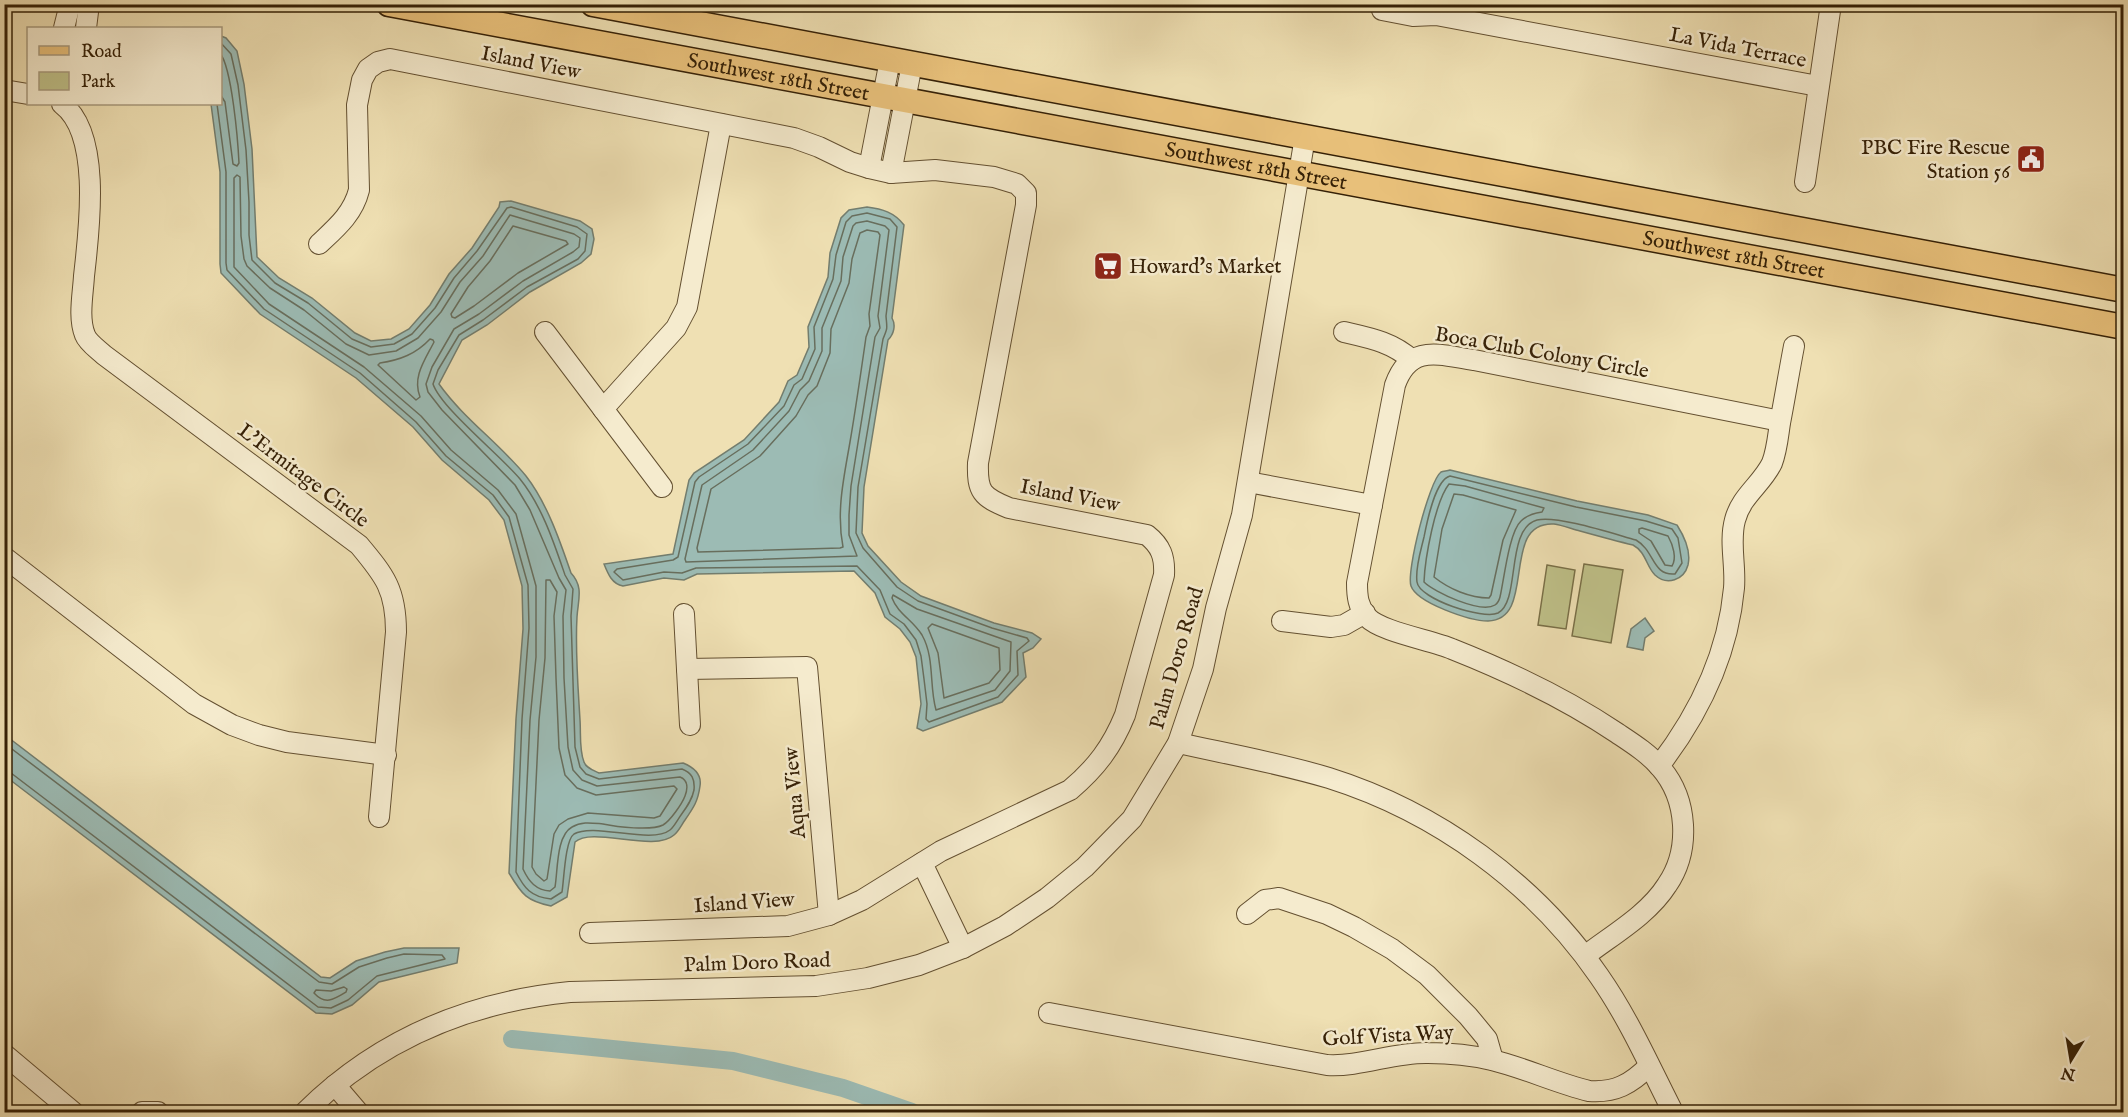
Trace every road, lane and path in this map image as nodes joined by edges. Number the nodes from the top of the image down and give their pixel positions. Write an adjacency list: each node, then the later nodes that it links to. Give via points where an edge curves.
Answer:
1 (70, 4): 8 (street)
2 (89, 4): 9 (street)
3 (389, 4): 14 (main road, Southwest 18th Street)
4 (593, 4): 10 (main road, Southwest 18th Street)
5 (1831, 4): 11 (street)
6 (1382, 10): 7 (street, La Vida Terrace, via 1413,16)
7 (1437, 10): 11 (street, La Vida Terrace)
8 (64, 27)
9 (86, 27)
10 (901, 62): 14 (street); 17 (main road, Southwest 18th Street)
11 (1818, 86): 21 (street)
12 (4, 90): 13 (street)
13 (27, 94)
14 (894, 99): 18 (street); 19 (street); 20 (main road, Southwest 18th Street)
15 (66, 105): 41 (street, L'Ermitage Circle, via 84,138 90,187 82,301 86,336 104,355 359,545 381,572 390,587 396,619)
16 (721, 124): 18 (street, Island View, via 794,138); 22 (street, Island View, via 390,59 378,62 362,80 357,105 356,201 342,223); 29 (street, via 683,318)
17 (1305, 137): 20 (street, Palm Doro Road); 23 (main road, Southwest 18th Street)
18 (869, 168): 19 (street, Island View)
19 (891, 173): 44 (street, Island View, via 959,171 1017,184 1026,193 978,463 980,489 988,500 1009,508 1147,535 1156,542 1165,564 1125,715 1104,757 1070,790)
20 (1300, 175): 24 (main road, Southwest 18th Street); 31 (street, Palm Doro Road)
21 (1805, 182)
22 (319, 244)
23 (2124, 290)
24 (2124, 327)
25 (545, 332): 29 (street)
26 (1344, 332): 28 (street, via 1386,342)
27 (1794, 346): 30 (street)
28 (1412, 360): 30 (street, Boca Club Colony Circle, via 1429,354 1474,360); 33 (street, Boca Club Colony Circle, via 1399,373 1395,385)
29 (603, 409): 32 (street)
30 (1780, 421): 42 (street, via 1771,464 1746,496 1735,520 1732,606 1714,671 1698,709)
31 (1248, 482): 33 (street); 40 (street, Palm Doro Road, via 1203,669)
32 (662, 487)
33 (1372, 505): 35 (street, Boca Club Colony Circle, via 1357,583 1357,595)
34 (4, 557): 41 (street, via 194,704 223,721 287,741)
35 (1365, 613): 37 (street, via 1332,627); 42 (street, via 1378,625 1499,667 1548,691 1605,725)
36 (684, 614): 38 (street)
37 (1282, 621)
38 (687, 669): 39 (street); 46 (street, Aqua View, via 807,667)
39 (690, 725)
40 (1178, 743): 48 (street, Palm Doro Road, via 1132,819 1085,867 1047,898); 49 (street, via 1329,778 1407,810 1451,834 1519,885)
41 (386, 755): 43 (street, L'Ermitage Circle)
42 (1659, 766): 49 (street, via 1673,788 1681,812 1682,842 1674,872 1653,903)
43 (379, 816)
44 (922, 863): 46 (street, Island View, via 862,900); 48 (street)
45 (1248, 914): 52 (street, via 1265,900 1279,898 1327,914 1392,948 1427,975 1468,1016 1486,1039)
46 (829, 915): 47 (street, Island View, via 788,926)
47 (590, 933)
48 (963, 948): 54 (street, Palm Doro Road, via 919,965 816,986 570,992 496,1004 409,1036)
49 (1585, 956): 53 (street, via 1627,1021)
50 (1049, 1013): 52 (street, Golf Vista Way, via 1327,1065 1425,1053)
51 (4, 1054): 55 (street)
52 (1493, 1060): 53 (street, Golf Vista Way, via 1601,1092 1624,1087)
53 (1649, 1066): 60 (street)
54 (336, 1085): 58 (street, Palm Doro Road); 59 (street)
55 (73, 1113)
56 (142, 1113): 57 (street)
57 (158, 1113)
58 (305, 1113)
59 (358, 1113)
60 (1673, 1113)

